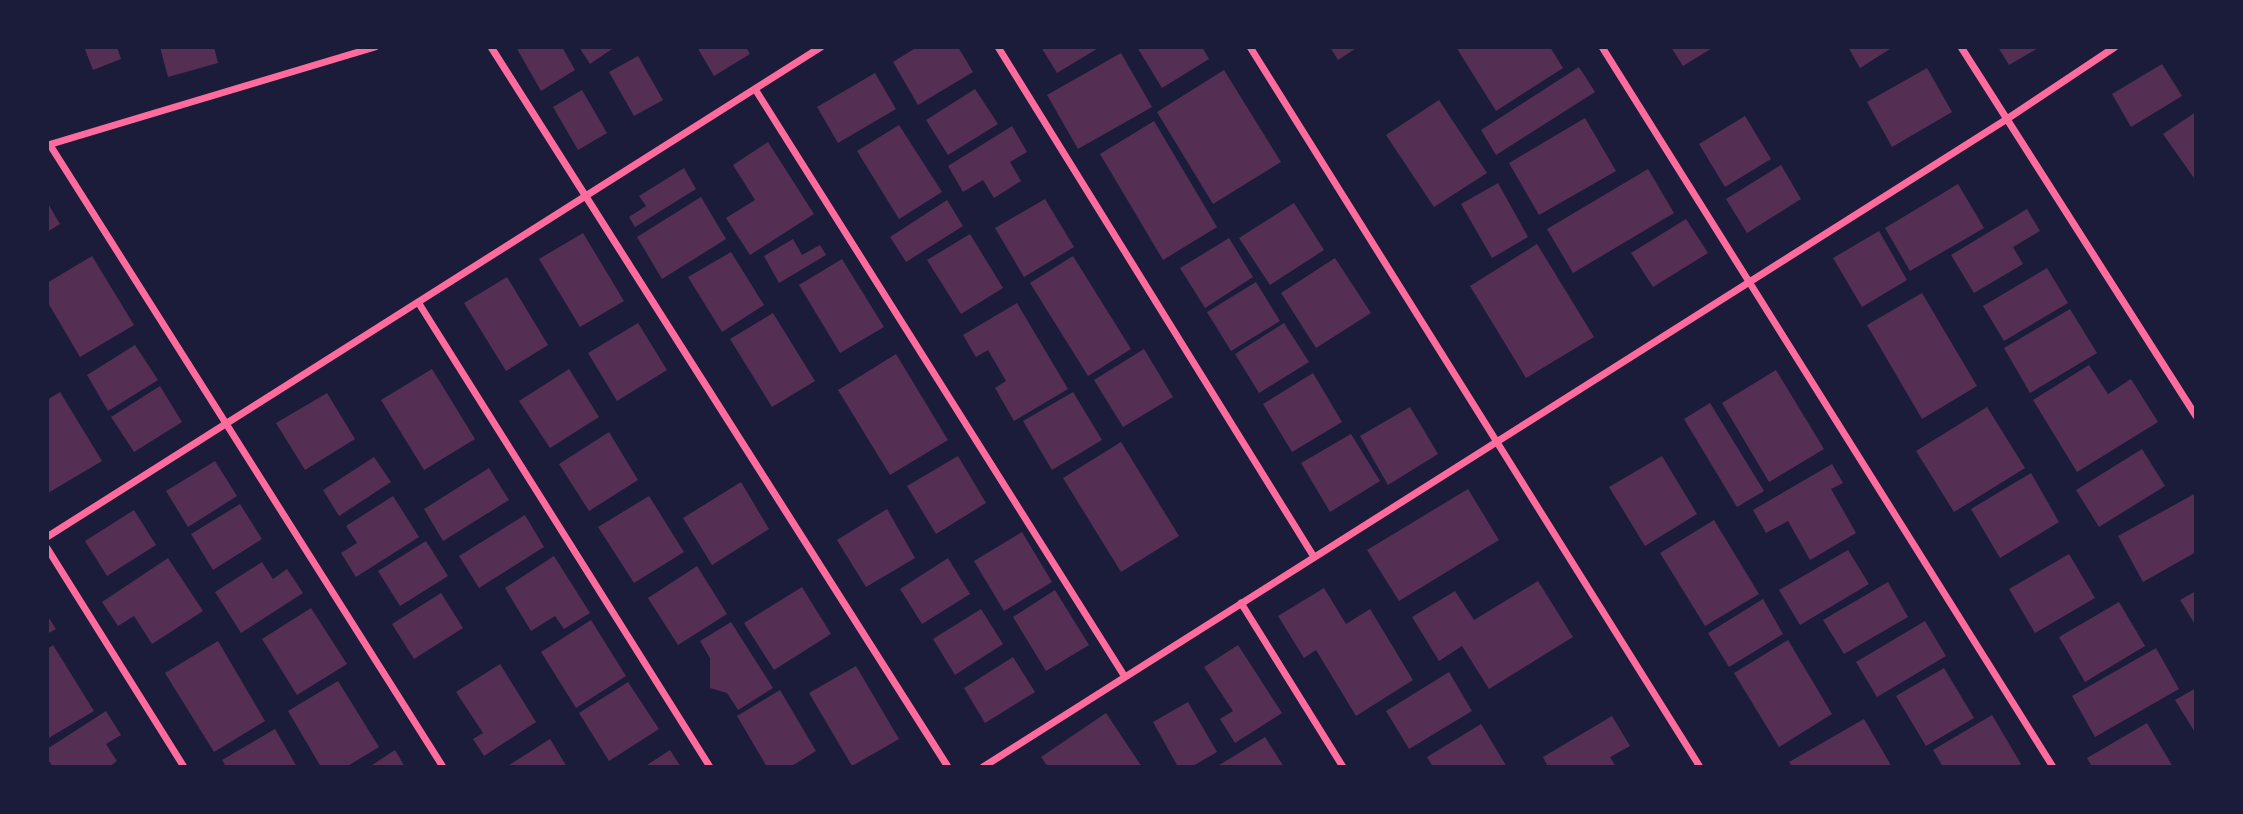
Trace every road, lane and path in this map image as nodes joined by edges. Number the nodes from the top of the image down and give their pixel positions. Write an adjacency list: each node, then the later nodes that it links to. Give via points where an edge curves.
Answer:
1 (375, 47): 11 (street)
2 (491, 47): 12 (street)
3 (821, 47): 9 (street)
4 (998, 47): 20 (street)
5 (1250, 47): 17 (street)
6 (1602, 47): 13 (street)
7 (1961, 47): 10 (street)
8 (2115, 47): 10 (street)
9 (755, 89): 12 (street); 22 (street)
10 (2007, 119): 13 (street); 15 (street)
11 (49, 145): 16 (street)
12 (585, 196): 14 (street); 27 (street)
13 (1749, 282): 17 (street); 30 (street)
14 (418, 302): 16 (street); 26 (street)
15 (2196, 416)
16 (226, 423): 18 (street); 25 (street)
17 (1497, 442): 20 (street); 29 (street)
18 (47, 537)
19 (47, 548): 24 (street)
20 (1314, 557): 21 (street)
21 (1241, 603): 22 (street); 28 (street)
22 (1125, 677): 23 (street)
23 (988, 766)
24 (184, 767)
25 (443, 767)
26 (710, 767)
27 (948, 767)
28 (1343, 767)
29 (1700, 767)
30 (2053, 767)

